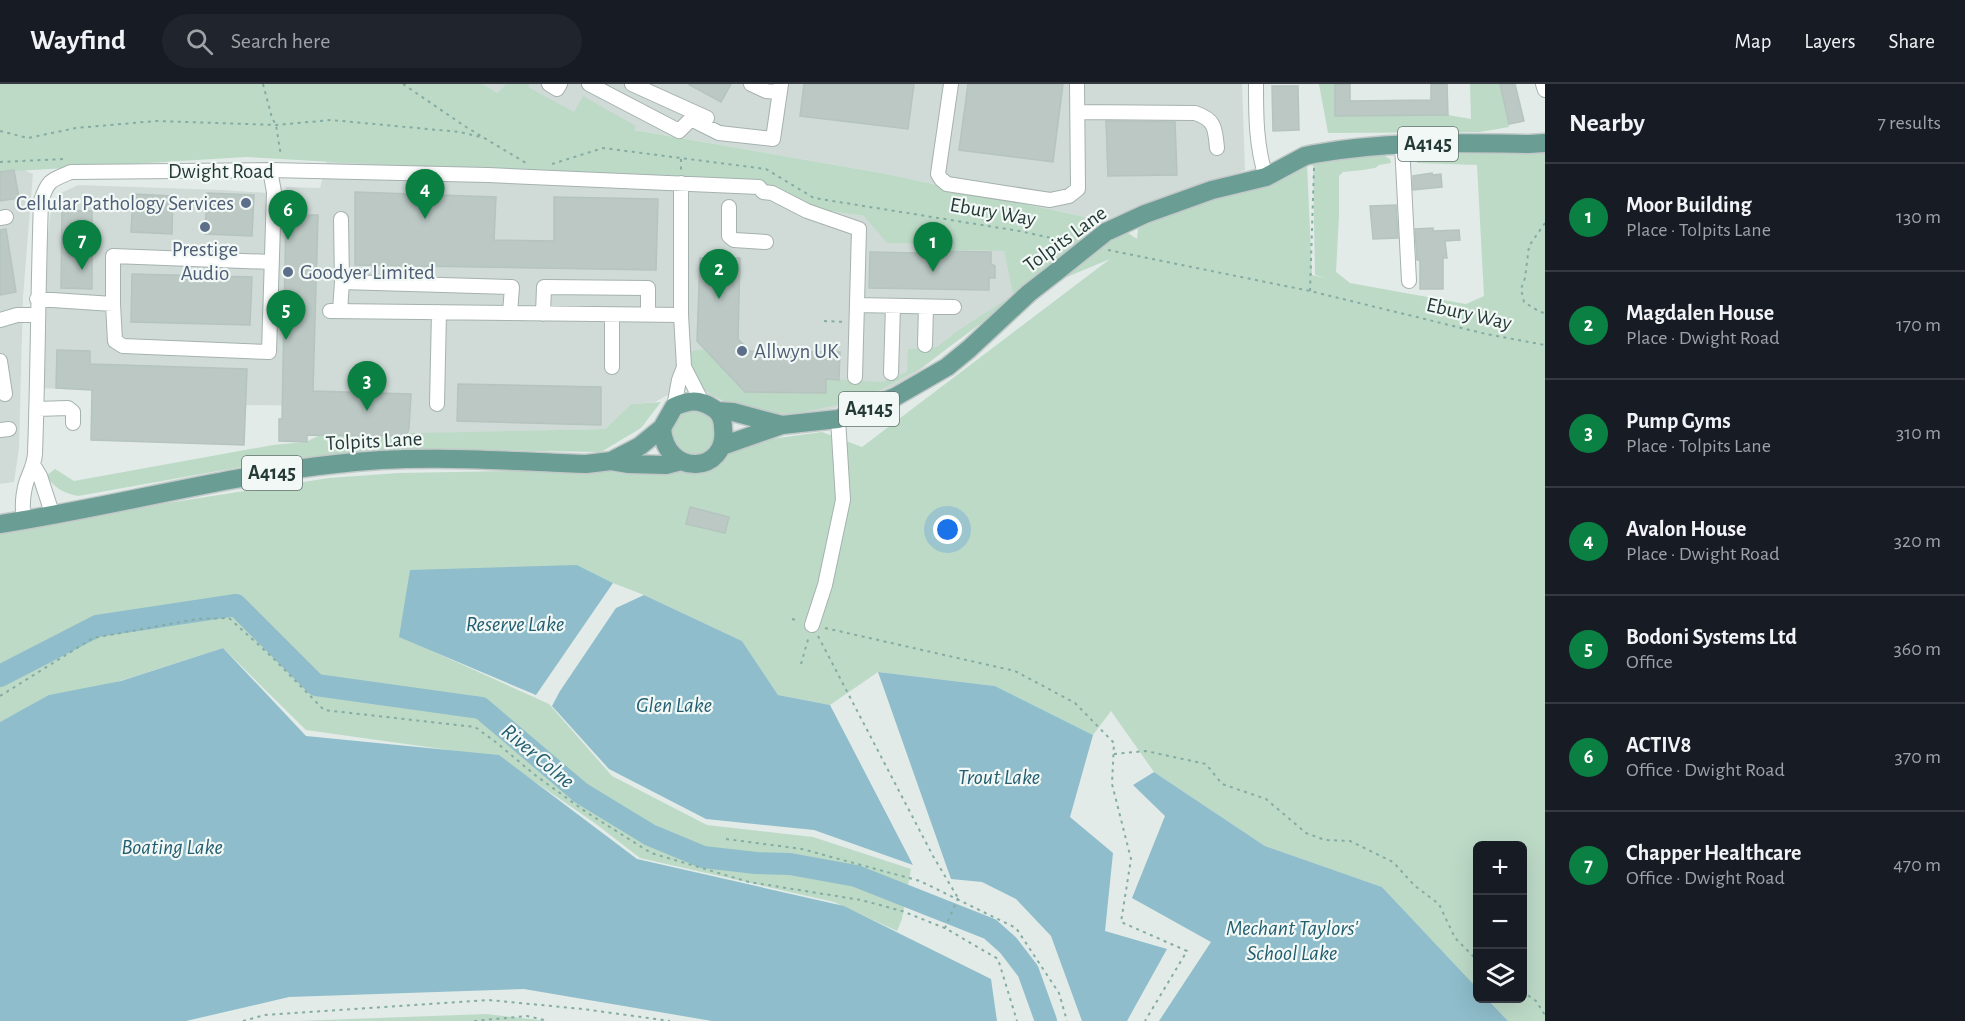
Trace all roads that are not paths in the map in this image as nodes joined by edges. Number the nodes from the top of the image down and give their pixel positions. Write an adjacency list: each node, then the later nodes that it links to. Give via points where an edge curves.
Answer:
1 (549, 84): 2 (street, via 557,89)
2 (560, 84)
3 (589, 84): 13 (street, via 679,131 691,119 719,133)
4 (632, 84): 13 (street)
5 (751, 84): 10 (street, via 766,91)
6 (951, 84): 12 (street, via 938,174 947,184 1050,200 1069,196 1078,189)
7 (1077, 84): 12 (street)
8 (1256, 84): 18 (street, via 1256,124)
9 (1544, 84): 11 (street)
10 (780, 88): 13 (street, via 773,139)
11 (1545, 90)
12 (1078, 112): 16 (street, via 1195,113 1210,120)
13 (738, 135)
14 (1545, 143): 15 (main road, Tolpits Lane / A4145)
15 (1402, 144): 18 (main road, Tolpits Lane / A4145, via 1305,156); 24 (street)
16 (1217, 148)
17 (276, 166): 19 (street, Dwight Road); 23 (street); 26 (street, Dwight Road, via 71,172 52,180 41,201)
18 (1266, 177): 51 (main road, Tolpits Lane / A4145, bridge, via 1212,190 1145,214 1056,272 947,367 895,397)
19 (681, 183): 28 (street, Dwight Road, via 759,187 804,210 859,229); 38 (street)
20 (729, 207): 22 (street, via 729,237)
21 (341, 219): 25 (street)
22 (766, 242)
23 (272, 262): 27 (street, via 113,256); 27 (street, via 269,352 118,345 113,336)
24 (1409, 281)
25 (342, 282): 32 (street, via 335,311); 33 (street, via 512,287)
26 (37, 299): 27 (street); 35 (street, Dwight Road)
27 (113, 304)
28 (858, 305): 29 (street); 45 (street)
29 (893, 306): 30 (street); 44 (street)
30 (926, 307): 31 (street); 40 (street)
31 (954, 307)
32 (439, 312): 33 (street); 47 (street)
33 (510, 313): 34 (street)
34 (543, 314): 36 (street); 37 (street, via 544,287 648,288)
35 (38, 315): 39 (street); 50 (street, Dwight Road)
36 (612, 315): 37 (street); 42 (street)
37 (648, 315): 38 (street)
38 (681, 315): 43 (street)
39 (0, 320)
40 (925, 345)
41 (0, 361): 46 (street)
42 (612, 367)
43 (684, 367): 48 (street); 49 (street, via 691,383)
44 (891, 373)
45 (855, 377)
46 (5, 394)
47 (437, 404)
48 (674, 406): 49 (main road, Tolpits Lane / A4145, via 692,401); 54 (main road, Tolpits Lane / A4145)
49 (710, 406): 53 (main road, Tolpits Lane / A4145); 55 (main road, via 723,422)
50 (37, 409): 52 (street, via 68,408 73,412); 58 (street, Dwight Road)
51 (838, 419): 53 (main road, Tolpits Lane / A4145); 62 (street, via 843,500)
52 (73, 423)
53 (782, 425): 55 (main road, Tolpits Lane / A4145)
54 (662, 428): 56 (main road, Tolpits Lane / A4145, via 640,446); 57 (main road, via 666,447)
55 (722, 446): 57 (main road, Tolpits Lane / A4145, via 717,454 701,463)
56 (611, 461): 57 (main road, Tolpits Lane / A4145, via 666,465); 59 (main road, Tolpits Lane / A4145, via 586,464 399,459 337,463 200,485)
57 (681, 461)
58 (34, 466): 59 (street); 60 (street, via 27,480)
59 (53, 516): 60 (main road, Tolpits Lane / A4145)
60 (24, 520): 61 (main road, Tolpits Lane / A4145)
61 (0, 524)
62 (812, 625)

